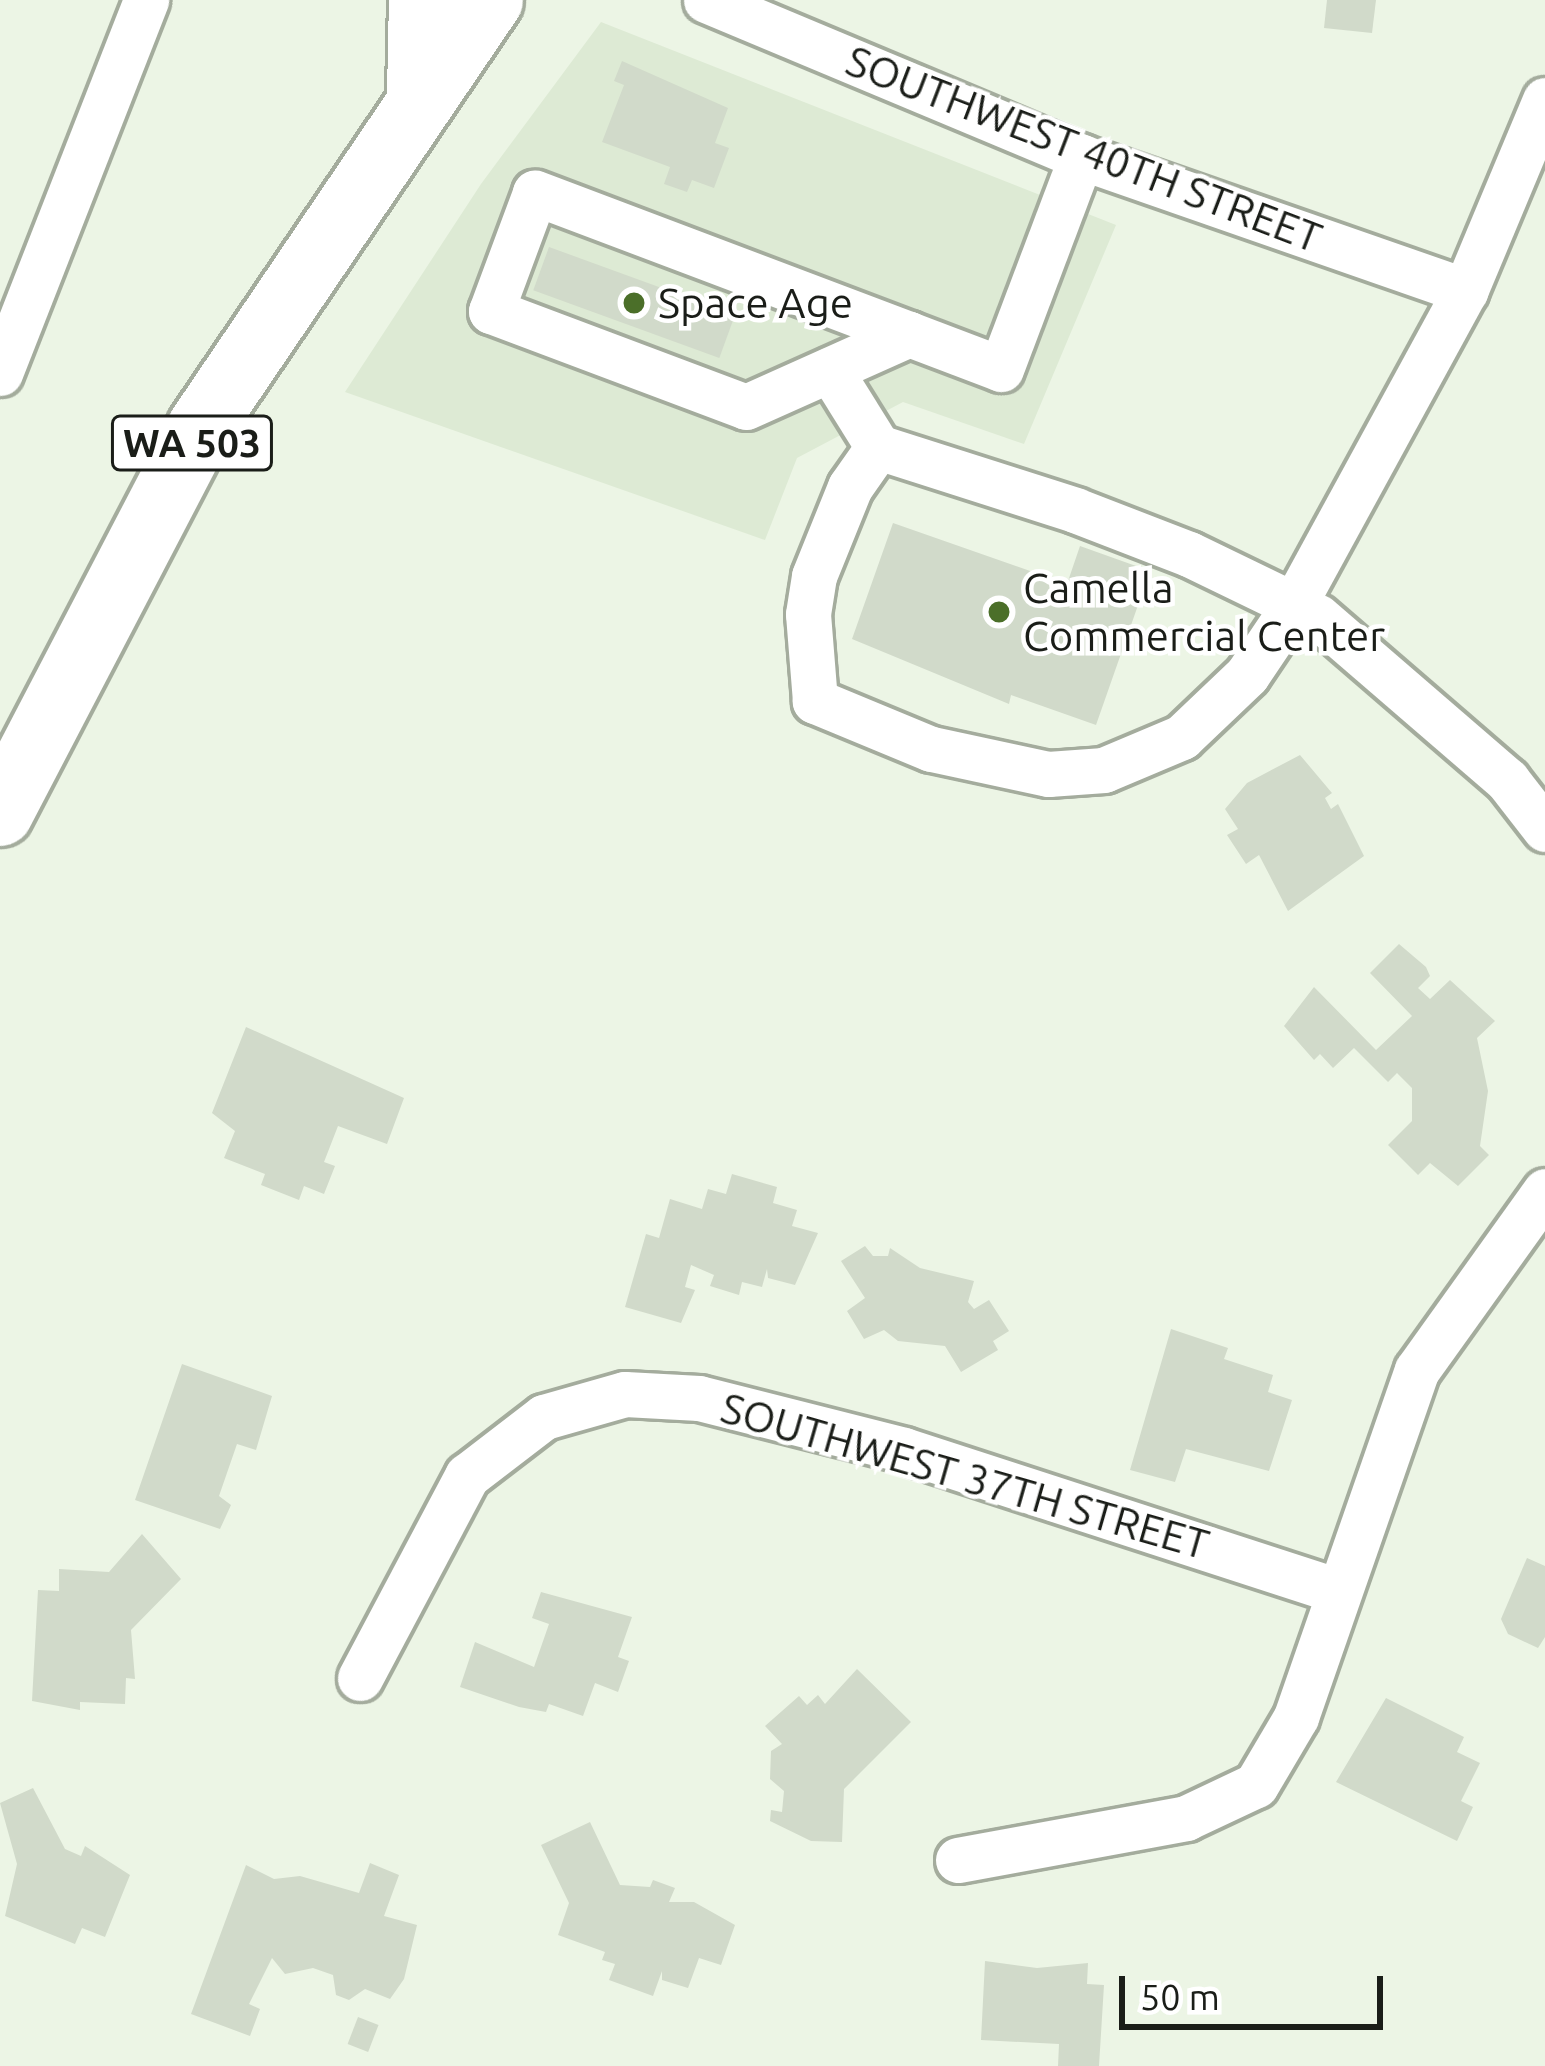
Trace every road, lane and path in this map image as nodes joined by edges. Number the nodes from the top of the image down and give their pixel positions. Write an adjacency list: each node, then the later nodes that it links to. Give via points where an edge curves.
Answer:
1 (146, 0): 9 (street)
2 (422, 0): 5 (highway)
3 (490, 0): 5 (highway, WA 503)
4 (706, 0): 7 (street, SOUTHWEST 40TH STREET)
5 (420, 94): 15 (highway, WA 503, via 200,428)
6 (1545, 100): 8 (street)
7 (1082, 157): 8 (street, SOUTHWEST 40TH STREET); 10 (street, via 1001,369)
8 (1465, 291): 14 (street)
9 (13, 302): 12 (street)
10 (909, 334): 11 (street); 11 (street, via 535,193 491,310 746,407)
11 (830, 370): 13 (street)
12 (0, 373)
13 (878, 447): 14 (street, via 1075,510); 14 (street, via 850,487 814,576 808,614 815,701 989,765 1104,770 1150,753 1209,714)
14 (1294, 605): 16 (street, via 1507,780)
15 (0, 813)
16 (1545, 829)
17 (1545, 1191): 18 (street, via 1417,1370)
18 (1339, 1591): 19 (street, SOUTHWEST 37TH STREET, via 1041,1490 775,1415 699,1398 585,1400 530,1425 467,1476); 20 (street, via 1296,1717 1256,1785 1186,1818)
19 (360, 1678)
20 (958, 1860)

